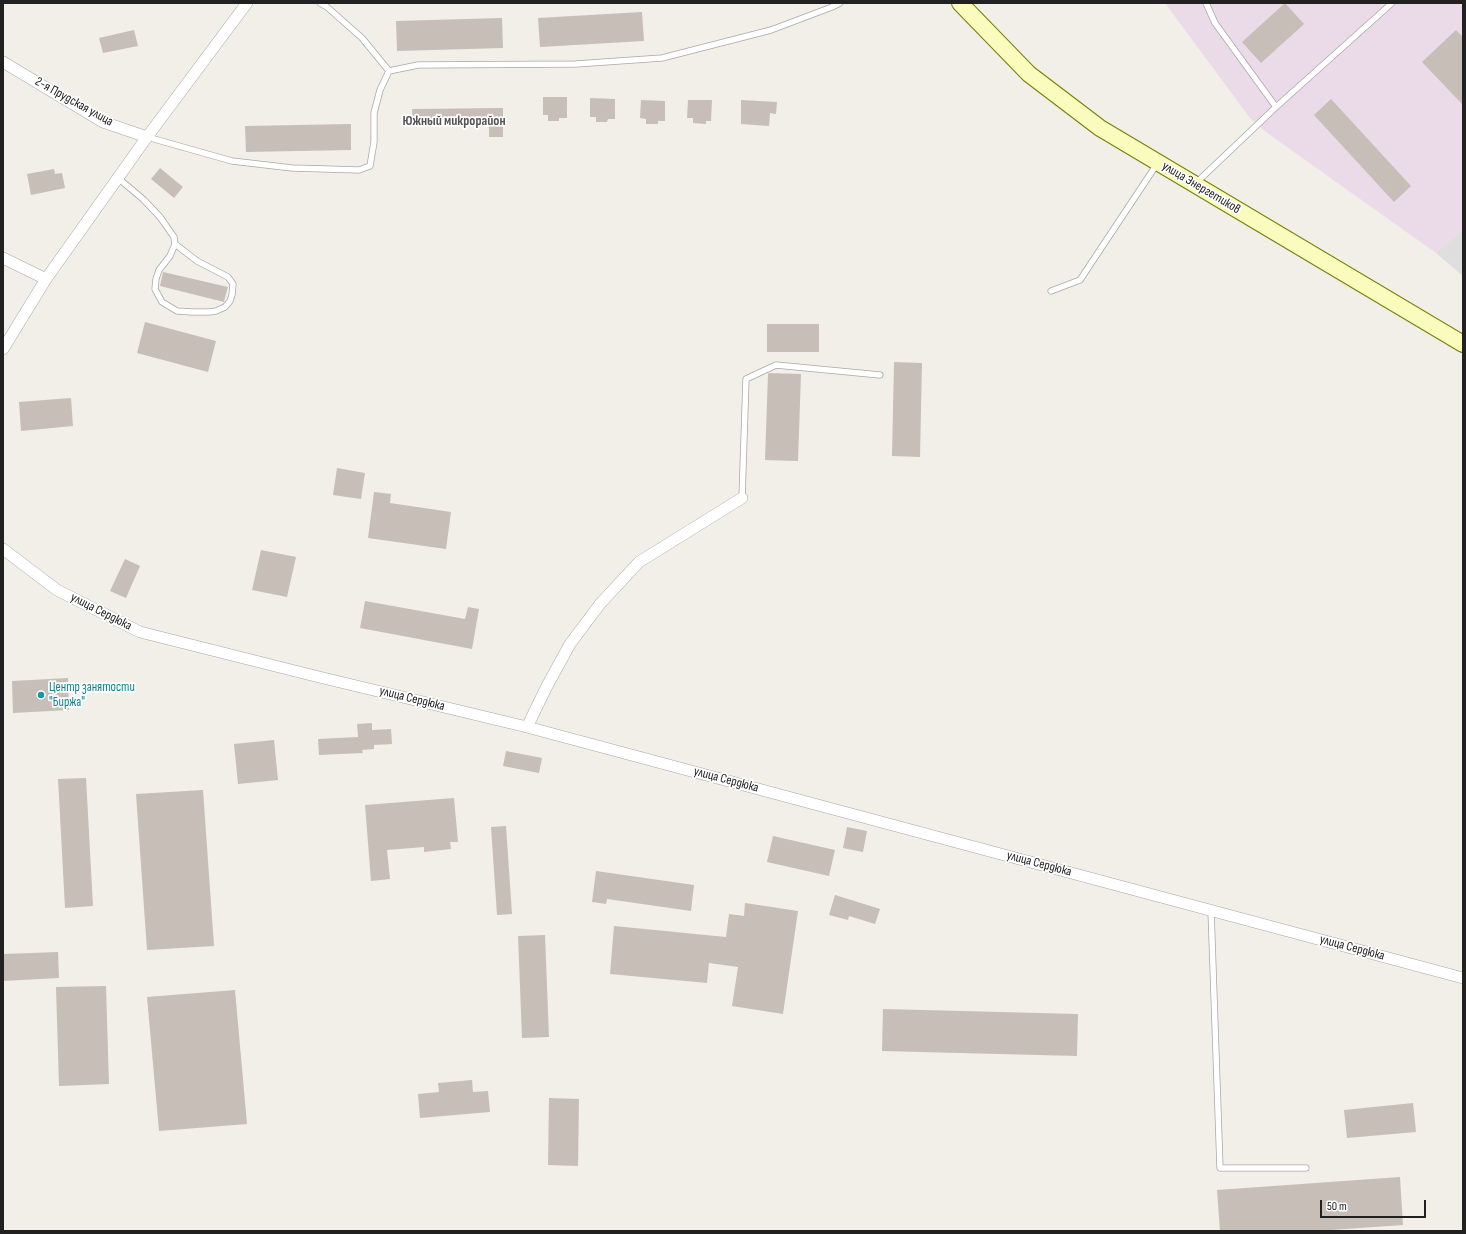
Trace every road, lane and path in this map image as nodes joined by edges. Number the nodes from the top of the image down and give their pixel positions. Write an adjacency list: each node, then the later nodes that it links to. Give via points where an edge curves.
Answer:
1 (246, 3): 11 (street)
2 (320, 3): 9 (lane, via 362,38)
3 (840, 3): 9 (lane, via 771,30 662,58 576,64 418,65)
4 (960, 3): 12 (main road, улица Энергетиков, via 1029,74 1100,128)
5 (1206, 3): 10 (lane, via 1215,23)
6 (1392, 3): 10 (lane)
7 (3, 58): 8 (lane)
8 (3, 62): 11 (street, 2-я Прудская улица, via 103,122)
9 (389, 71): 11 (lane, via 380,90 374,113 374,142 370,166 359,170 292,168 232,161)
10 (1276, 107): 14 (lane)
11 (147, 137): 13 (street)
12 (1158, 162): 14 (main road, улица Энергетиков); 18 (lane, via 1080,280)
13 (118, 178): 15 (lane, via 160,217 174,237); 17 (street)
14 (1195, 184): 19 (main road, улица Энергетиков)
15 (175, 244): 15 (lane, via 156,279 155,289 162,302 177,311 209,312 225,307 232,295 233,284 228,277 197,261)
16 (3, 258): 17 (street)
17 (46, 280): 20 (street)
18 (1051, 291)
19 (1463, 344)
20 (3, 350)
21 (880, 375): 22 (lane, via 776,365 746,379)
22 (742, 498): 24 (street, via 639,562 600,604 570,644)
23 (3, 548): 24 (street, улица Сердюка, via 57,590 140,632)
24 (527, 727): 25 (street, улица Сердюка)
25 (1211, 910): 26 (street, улица Сердюка); 27 (lane, via 1220,1168)
26 (1463, 978)
27 (1306, 1168)

